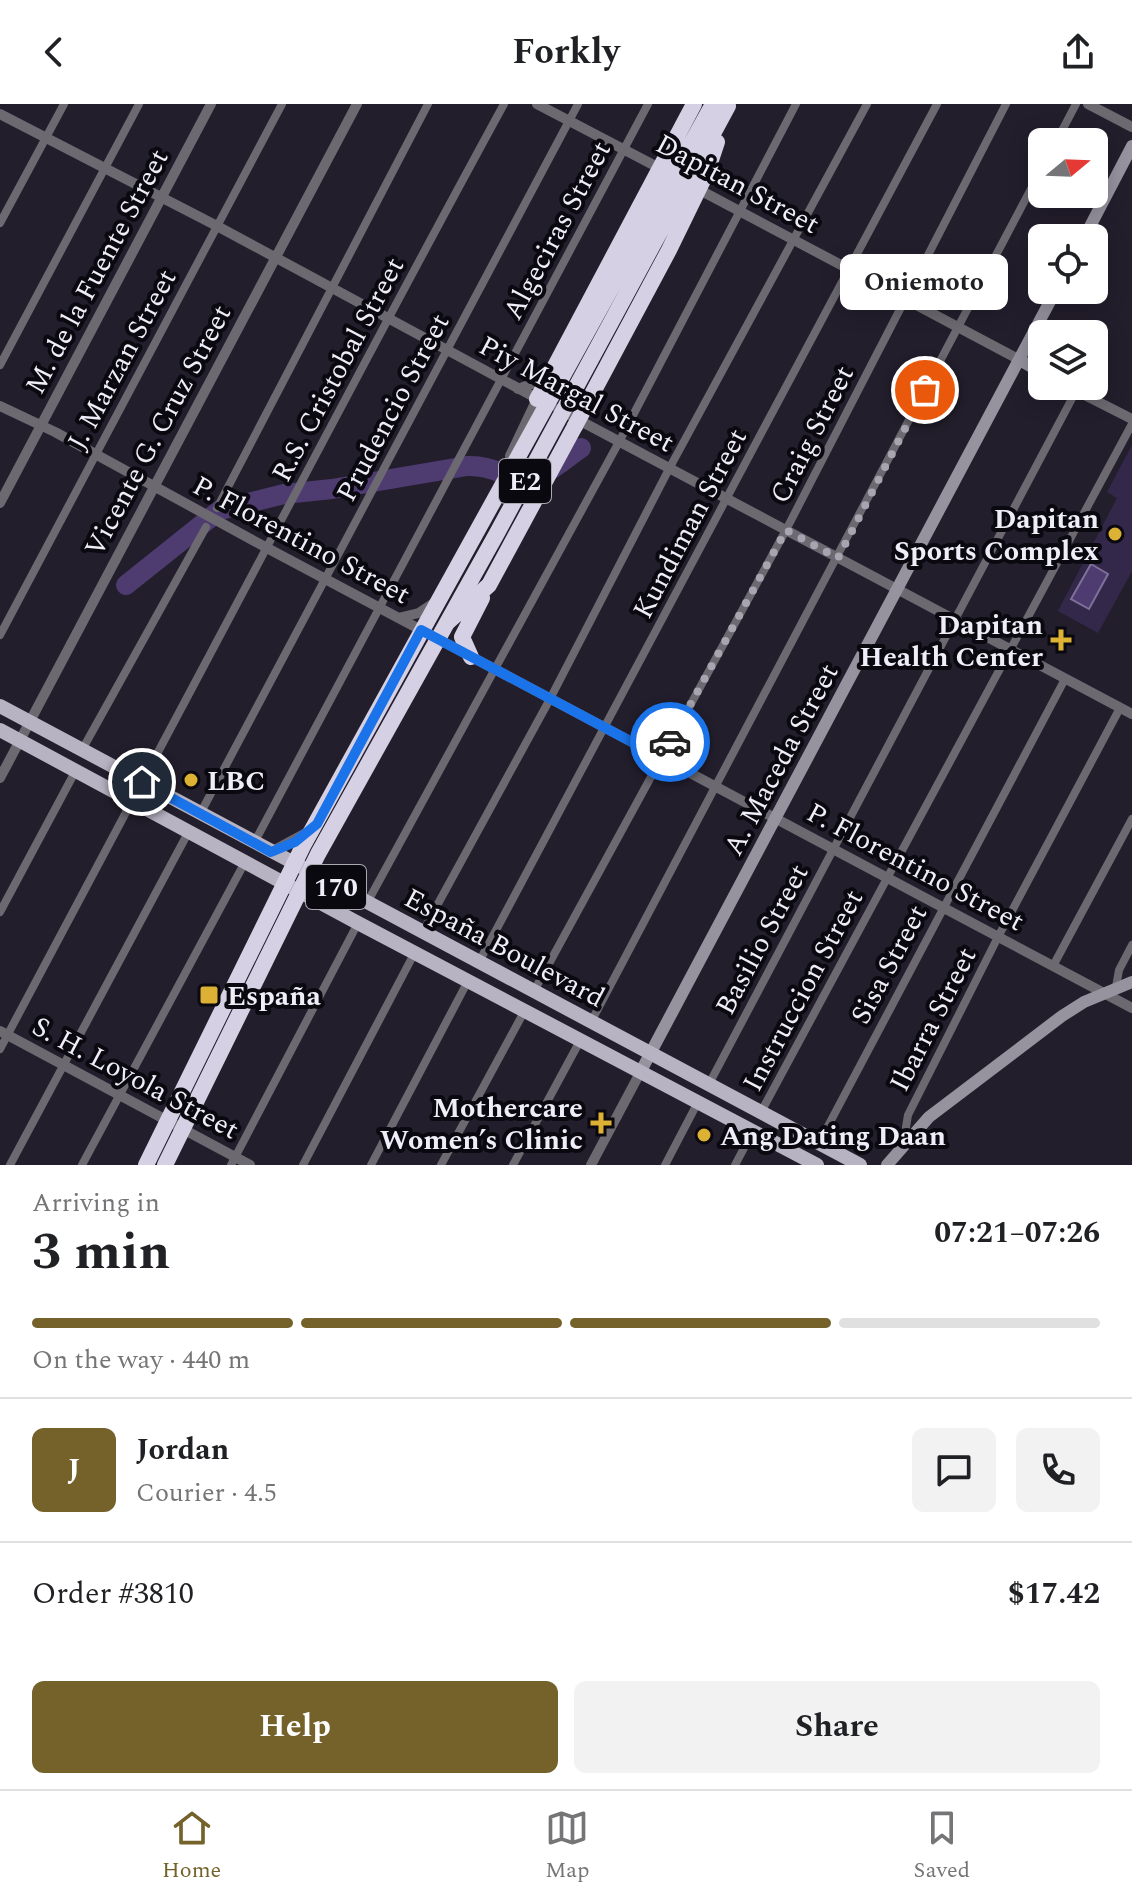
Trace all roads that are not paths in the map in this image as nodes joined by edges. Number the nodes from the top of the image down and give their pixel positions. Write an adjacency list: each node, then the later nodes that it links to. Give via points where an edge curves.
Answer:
1 (64, 104): 23 (street)
2 (139, 104): 26 (street)
3 (211, 104): 28 (street, M. de la Fuente Street)
4 (282, 104): 32 (street, J. Marzan Street)
5 (357, 104): 34 (street, Vicente G. Cruz Street)
6 (428, 104): 36 (street)
7 (504, 104): 39 (street, R.S. Cristobal Street)
8 (537, 104): 20 (street, Dapitan Street)
9 (578, 104): 20 (street, Prudencio Street)
10 (648, 104): 25 (street, Algeciras Street)
11 (694, 104): 45 (highway, bridge)
12 (796, 104): 29 (street)
13 (867, 104): 33 (street)
14 (937, 104): 35 (street, Kundiman Street)
15 (1006, 104): 37 (street, Craig Street)
16 (1076, 104): 22 (street)
17 (1088, 104): 21 (street)
18 (724, 105): 66 (highway, bridge, via 707,172); 138 (highway, E2, bridge, via 496,535 318,854); 143 (highway, E2, bridge, via 303,846)
19 (0, 114): 23 (street, Piy Margal Street)
20 (569, 121): 25 (street, Dapitan Street); 41 (street, Prudencio Street)
21 (1132, 127)
22 (1063, 128)
23 (46, 138): 26 (street, Piy Margal Street); 30 (street)
24 (1132, 146): 31 (main road)
25 (624, 149): 29 (street, Dapitan Street); 46 (street, Algeciras Street)
26 (105, 167): 28 (street, Piy Margal Street); 43 (street)
27 (1028, 195): 40 (street)
28 (162, 197): 32 (street, Piy Margal Street); 53 (street, M. de la Fuente Street)
29 (740, 211): 33 (street, Dapitan Street); 54 (street)
30 (0, 223)
31 (1091, 224)
32 (217, 226): 34 (street, Piy Margal Street); 55 (street, J. Marzan Street)
33 (795, 240): 35 (street, Dapitan Street); 56 (street)
34 (275, 257): 36 (street, Piy Margal Street); 57 (street, Vicente G. Cruz Street)
35 (848, 269): 37 (street, Dapitan Street); 58 (street, Kundiman Street)
36 (330, 289): 39 (street, Piy Margal Street); 60 (street)
37 (906, 299): 40 (street, Dapitan Street); 62 (street, Craig Street)
38 (1049, 304): 42 (main road, A. Maceda Street)
39 (386, 319): 41 (street, Piy Margal Street); 63 (street, R.S. Cristobal Street)
40 (959, 327): 42 (street, Dapitan Street); 64 (street)
41 (447, 351): 46 (street, Piy Margal Street); 65 (street, Prudencio Street)
42 (1020, 360): 44 (main road, Dapitan Street); 67 (main road, A. Maceda Street)
43 (0, 365)
44 (1028, 365)
45 (553, 370): 47 (street); 48 (highway)
46 (500, 379): 47 (street, Piy Margal Street); 69 (street, Algeciras Street)
47 (518, 389): 48 (street, Piy Margal Street)
48 (537, 399): 54 (street, Piy Margal Street); 68 (street, bridge)
49 (1066, 400): 71 (street, Basilio Street)
50 (1093, 400): 52 (street)
51 (0, 406): 53 (street, P. Florentino Street)
52 (1132, 422): 75 (street, Instruccion Street)
53 (42, 425): 55 (street, P. Florentino Street); 59 (street, M. de la Fuente Street)
54 (619, 442): 56 (street, Piy Margal Street); 77 (street)
55 (96, 455): 57 (street, P. Florentino Street); 73 (street, J. Marzan Street)
56 (669, 469): 58 (street, Piy Margal Street); 79 (street)
57 (156, 486): 63 (street, P. Florentino Street); 83 (street, Vicente G. Cruz Street)
58 (727, 499): 62 (street, Piy Margal Street); 84 (street, Kundiman Street)
59 (0, 503)
60 (217, 508)
61 (206, 527): 87 (street)
62 (786, 530): 64 (street, Piy Margal Street); 88 (street, Craig Street)
63 (267, 548): 65 (street, P. Florentino Street); 91 (street, R.S. Cristobal Street)
64 (838, 558): 67 (street, Piy Margal Street); 92 (street)
65 (324, 578): 69 (street, P. Florentino Street); 94 (street, Prudencio Street)
66 (489, 585): 74 (highway); 76 (highway, via 462,637)
67 (897, 589): 71 (street, Piy Margal Street); 95 (main road, A. Maceda Street)
68 (435, 602): 70 (street); 72 (street)
69 (380, 608): 70 (street, P. Florentino Street); 98 (street, Algeciras Street)
70 (398, 618): 72 (street, P. Florentino Street)
71 (956, 621): 75 (street, Piy Margal Street); 99 (street, Basilio Street)
72 (421, 630): 74 (street, P. Florentino Street); 100 (street, via 317,824)
73 (0, 635)
74 (437, 639): 76 (street, P. Florentino Street); 102 (street)
75 (1011, 650): 78 (street, Piy Margal Street); 103 (street, Instruccion Street)
76 (471, 657): 77 (street, P. Florentino Street)
77 (495, 669): 79 (street, P. Florentino Street); 105 (street)
78 (1065, 679): 81 (street, Piy Margal Street); 106 (street, Sisa Street)
79 (550, 699): 84 (street, P. Florentino Street); 109 (street)
80 (0, 706): 83 (main road, España Boulevard / 170)
81 (1120, 708): 82 (street, Piy Margal Street); 110 (street, Ibarra Street)
82 (1132, 714)
83 (30, 722): 86 (street, Vicente G. Cruz Street); 87 (main road, España Boulevard / 170)
84 (606, 728): 88 (street, P. Florentino Street); 113 (street, Kundiman Street)
85 (0, 730): 86 (main road, España Boulevard / 170)
86 (20, 741): 89 (main road, España Boulevard / 170); 90 (street, Vicente G. Cruz Street)
87 (82, 750): 91 (main road, España Boulevard / 170)
88 (662, 758): 92 (street, P. Florentino Street); 118 (street, Craig Street)
89 (76, 770): 93 (main road, España Boulevard / 170); 107 (street)
90 (0, 778)
91 (142, 782): 94 (main road, España Boulevard / 170)
92 (715, 786): 95 (street, P. Florentino Street); 122 (street)
93 (132, 801): 97 (main road, España Boulevard / 170); 123 (street)
94 (200, 814): 98 (main road, España Boulevard / 170)
95 (776, 819): 99 (street, P. Florentino Street); 126 (main road, A. Maceda Street)
96 (1132, 819): 114 (street)
97 (189, 831): 101 (main road, España Boulevard / 170); 127 (street)
98 (254, 843): 100 (main road, España Boulevard / 170)
99 (834, 850): 103 (street, P. Florentino Street); 129 (street, Basilio Street)
100 (271, 852): 102 (main road, España Boulevard / 170)
101 (245, 862): 104 (main road, España Boulevard / 170); 130 (street)
102 (314, 875): 104 (street); 105 (main road, España Boulevard / 170)
103 (887, 878): 106 (street, P. Florentino Street); 132 (street, Instruccion Street)
104 (303, 893): 108 (main road, España Boulevard / 170); 133 (street)
105 (367, 903): 109 (main road, España Boulevard / 170)
106 (943, 907): 110 (street, P. Florentino Street); 136 (street, Sisa Street)
107 (0, 912)
108 (358, 923): 112 (main road, España Boulevard / 170); 137 (street)
109 (422, 933): 113 (main road, España Boulevard / 170)
110 (998, 937): 114 (street, P. Florentino Street); 135 (street, Ibarra Street, via 908,1115)
111 (1132, 945): 117 (street)
112 (415, 952): 115 (main road, España Boulevard / 170); 146 (street)
113 (479, 962): 118 (main road, España Boulevard / 170)
114 (1053, 966): 119 (street, P. Florentino Street)
115 (469, 979): 121 (main road, España Boulevard / 170); 147 (street)
116 (1132, 982): 117 (main road)
117 (1116, 987): 119 (main road)
118 (534, 991): 122 (main road, España Boulevard / 170)
119 (1104, 993): 120 (street, P. Florentino Street); 135 (main road, via 1062,1016 929,1117)
120 (1132, 1008)
121 (525, 1010): 124 (main road, España Boulevard / 170); 148 (street)
122 (591, 1022): 126 (main road, España Boulevard / 170)
123 (4, 1033): 125 (street); 127 (street, S. H. Loyola Street)
124 (581, 1039): 128 (main road, España Boulevard / 170); 149 (street)
125 (0, 1049)
126 (651, 1053): 128 (main road, A. Maceda Street); 129 (main road, España Boulevard / 170)
127 (63, 1064): 130 (street, S. H. Loyola Street); 141 (street)
128 (641, 1071): 131 (main road, España Boulevard / 170); 150 (street, A. Maceda Street)
129 (709, 1084): 132 (main road, España Boulevard / 170)
130 (121, 1094): 133 (street, S. H. Loyola Street); 142 (street)
131 (698, 1102): 134 (main road, España Boulevard / 170); 151 (street)
132 (761, 1112): 136 (main road, España Boulevard / 170)
133 (179, 1126): 137 (street, S. H. Loyola Street); 138 (highway); 144 (street)
134 (753, 1131): 140 (main road, España Boulevard / 170); 152 (street, Instruccion Street)
135 (907, 1141): 139 (main road)
136 (819, 1143): 153 (main road, España Boulevard / 170)
137 (233, 1161): 145 (street, S. H. Loyola Street)
138 (172, 1162)
139 (894, 1162)
140 (811, 1163)
141 (10, 1165)
142 (82, 1165)
143 (146, 1165)
144 (158, 1165)
145 (250, 1165)
146 (303, 1165)
147 (371, 1165)
148 (441, 1165)
149 (513, 1165)
150 (591, 1165)
151 (665, 1165)
152 (735, 1165)
153 (860, 1165)

